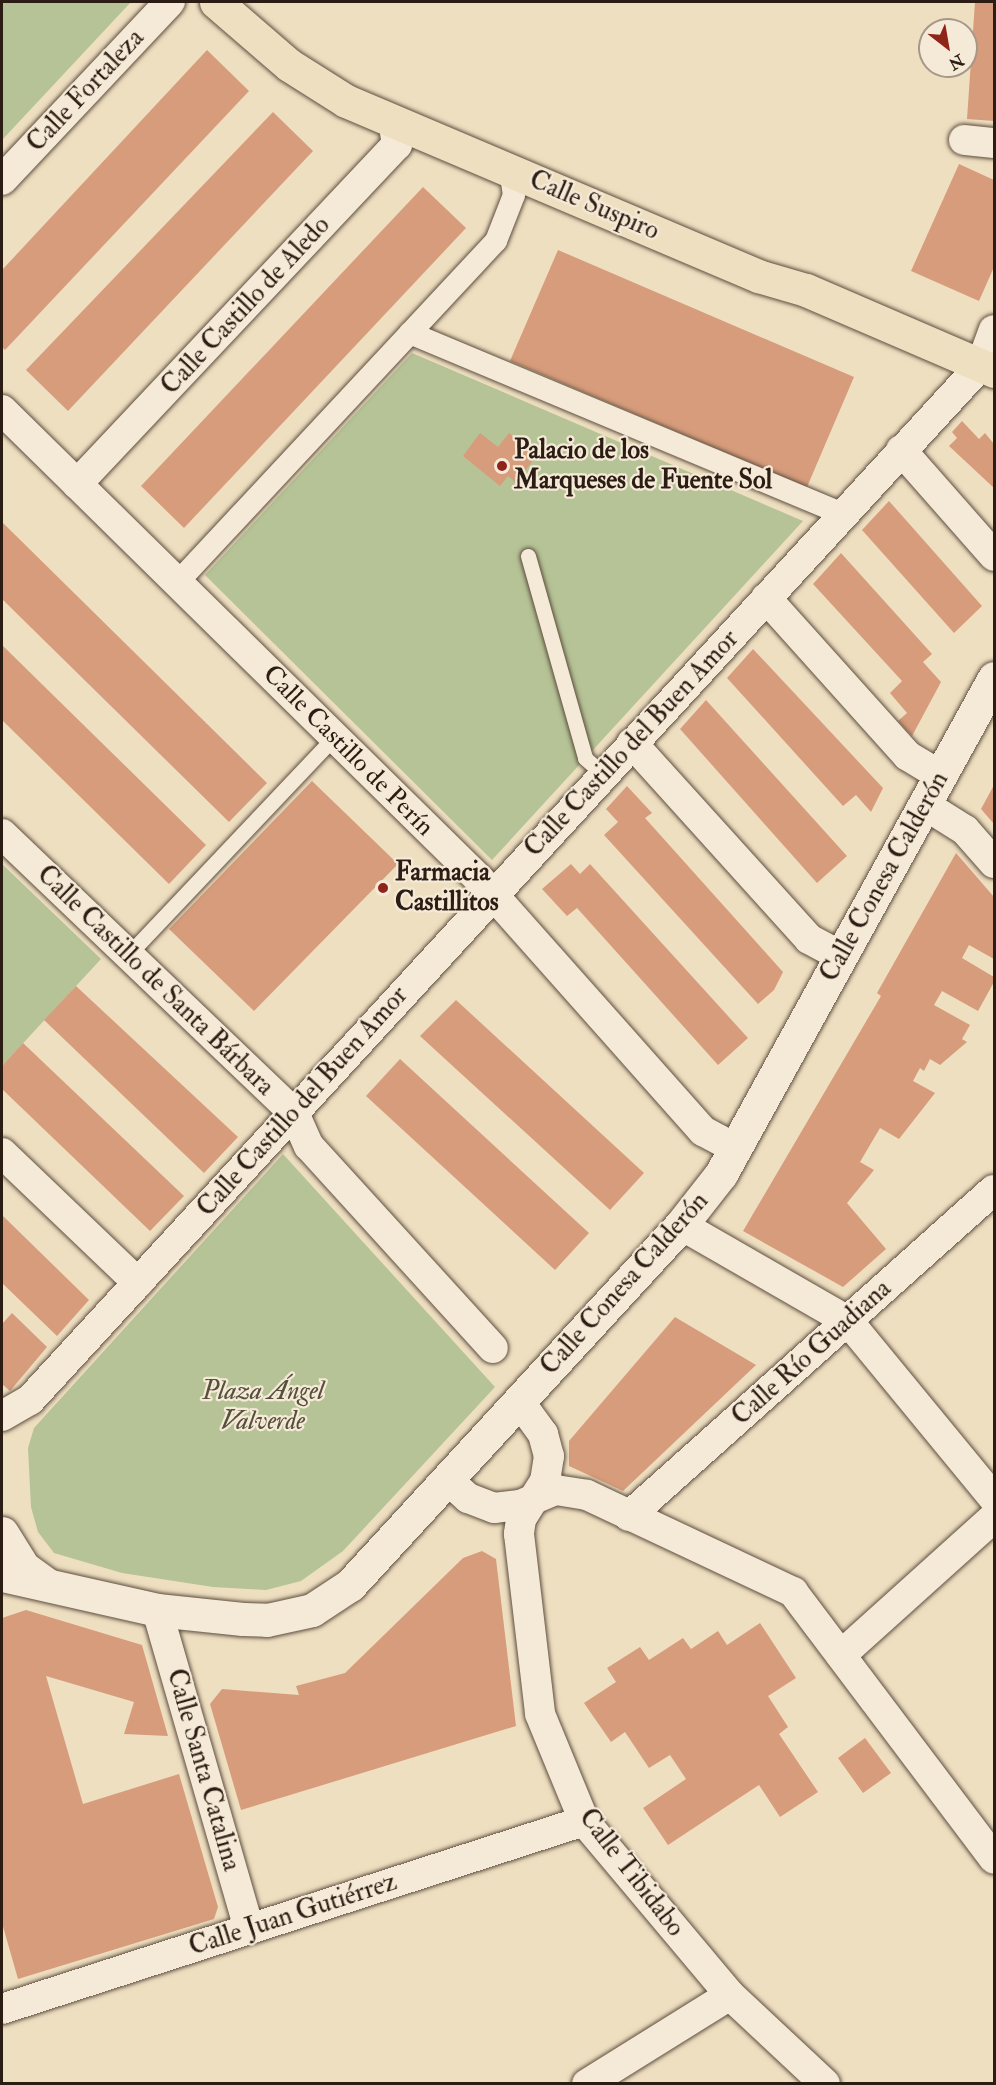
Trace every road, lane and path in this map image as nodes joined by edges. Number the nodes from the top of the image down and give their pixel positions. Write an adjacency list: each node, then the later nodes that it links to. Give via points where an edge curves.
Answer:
1 (170, 2): 7 (street, Calle Fortaleza)
2 (216, 2): 3 (main road, Calle Suspiro, via 318,86)
3 (393, 120): 6 (main road, Calle Suspiro); 13 (street, Calle Castillo de Aledo, via 397,146)
4 (964, 140): 5 (street)
5 (994, 143)
6 (510, 170): 9 (street, via 514,195 496,241); 10 (main road, Calle Suspiro)
7 (2, 180)
8 (994, 330): 10 (street)
9 (410, 333): 14 (street); 17 (street)
10 (988, 368): 12 (street, Calle Castillo del Buen Amor)
11 (2, 410): 13 (street, Calle Castillo de Perín)
12 (901, 450): 14 (street, Calle Castillo del Buen Amor); 16 (street)
13 (77, 484): 17 (street, Calle Castillo de Perín)
14 (843, 514): 18 (street, Calle Castillo del Buen Amor)
15 (528, 556): 22 (lane, via 585,758)
16 (994, 556)
17 (177, 583): 20 (street, Calle Castillo de Perín)
18 (766, 598): 21 (street, Calle Castillo del Buen Amor); 23 (street, via 908,756)
19 (994, 678): 23 (main road, Calle Conesa Calderón)
20 (334, 737): 27 (street, Calle Castillo de Perín); 28 (lane)
21 (632, 743): 22 (street, Calle Castillo del Buen Amor); 29 (street, via 809,939)
22 (604, 775): 27 (street, Calle Castillo del Buen Amor)
23 (941, 776): 24 (main road, Calle Conesa Calderón)
24 (925, 805): 26 (street, via 965,830); 29 (main road, Calle Conesa Calderón)
25 (2, 834): 28 (street, Calle Castillo de Santa Bárbara)
26 (994, 863)
27 (493, 895): 30 (street, Calle Castillo del Buen Amor); 31 (street, Calle Castillo de Perín, via 703,1131)
28 (128, 955): 30 (street, Calle Castillo de Santa Bárbara)
29 (841, 956): 31 (main road, Calle Conesa Calderón)
30 (294, 1113): 35 (street, Calle Castillo del Buen Amor); 37 (street, Calle Castillo de Santa Bárbara, via 309,1146)
31 (737, 1149): 34 (main road, Calle Conesa Calderón)
32 (2, 1153): 35 (street)
33 (994, 1190): 36 (street, Calle Río Guadiana)
34 (681, 1225): 36 (street); 38 (main road, Calle Conesa Calderón)
35 (138, 1283): 39 (street, Calle Castillo del Buen Amor, via 30,1400)
36 (848, 1321): 42 (street); 43 (street, Calle Río Guadiana)
37 (493, 1348)
38 (519, 1401): 40 (main road, Calle Conesa Calderón); 41 (street, Calle Tibidabo, via 548,1446 545,1480)
39 (2, 1416)
40 (448, 1480): 41 (street, via 468,1498 494,1508); 48 (main road, Calle Conesa Calderón, via 350,1585 312,1610 267,1620)
41 (534, 1498): 43 (street, via 543,1492 571,1490); 50 (street, Calle Tibidabo, via 521,1519 519,1534 540,1714)
42 (994, 1499)
43 (629, 1516): 49 (street, via 793,1592)
44 (994, 1517): 49 (street)
45 (2, 1533): 47 (main road, Calle Conesa Calderón, via 31,1575)
46 (2, 1575): 47 (main road, Calle Conesa Calderón)
47 (56, 1588): 48 (main road, Calle Conesa Calderón)
48 (156, 1610): 52 (street, Calle Santa Catalina)
49 (841, 1655): 51 (street)
50 (584, 1821): 52 (street, Calle Juan Gutiérrez); 53 (street, Calle Tibidabo)
51 (993, 1856)
52 (249, 1929): 54 (street, Calle Juan Gutiérrez)
53 (730, 1995): 55 (street); 56 (street, Calle Tibidabo)
54 (2, 2009)
55 (586, 2084)
56 (825, 2084)

